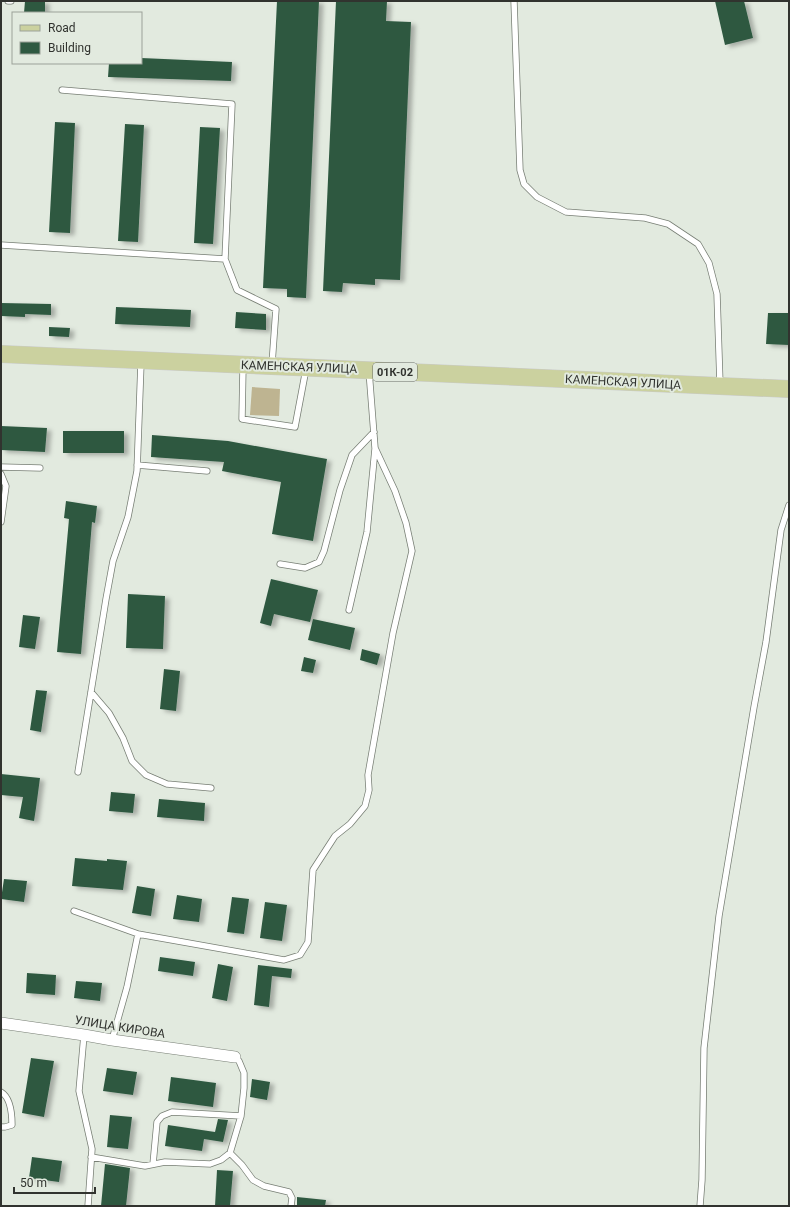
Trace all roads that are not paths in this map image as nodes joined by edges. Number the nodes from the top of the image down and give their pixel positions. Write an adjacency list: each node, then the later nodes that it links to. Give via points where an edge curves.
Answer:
1 (514, 1): 11 (lane, via 520,170 524,184 537,197 566,212 645,218 668,224 698,244 709,263 717,294)
2 (62, 90): 4 (lane, via 232,104)
3 (1, 245): 4 (lane)
4 (225, 259): 8 (lane, via 237,290 276,309)
5 (1, 354): 6 (main road, КАМЕНСКАЯ УЛИЦА / 01К-02)
6 (141, 361): 7 (main road, КАМЕНСКАЯ УЛИЦА / 01К-02); 15 (lane)
7 (243, 365): 8 (main road, КАМЕНСКАЯ УЛИЦА / 01К-02); 9 (lane, via 242,419 294,427)
8 (272, 366): 9 (main road, КАМЕНСКАЯ УЛИЦА / 01К-02)
9 (306, 368): 10 (main road, КАМЕНСКАЯ УЛИЦА / 01К-02)
10 (368, 370): 11 (main road, КАМЕНСКАЯ УЛИЦА / 01К-02); 13 (lane)
11 (720, 386): 12 (main road, КАМЕНСКАЯ УЛИЦА / 01К-02)
12 (789, 389)
13 (374, 432): 14 (lane); 22 (lane, via 352,455 319,562 305,568)
14 (375, 448): 23 (lane, via 368,532); 28 (lane, via 396,490 412,550 393,634 368,775 369,790 365,806 350,824 335,836 312,870 308,942 300,955 284,960)
15 (137, 465): 18 (lane); 24 (lane, via 128,517 113,560)
16 (1, 467): 17 (lane)
17 (40, 468)
18 (207, 471)
19 (1, 474): 21 (lane, via 6,486)
20 (789, 505): 41 (lane, via 782,530 766,642 719,916 704,1048)
21 (1, 522)
22 (280, 564)
23 (349, 610)
24 (91, 692): 25 (lane); 26 (lane, via 109,713 132,761 146,775 167,784)
25 (78, 772)
26 (211, 788)
27 (74, 911): 28 (lane)
28 (142, 935): 31 (lane, via 138,934)
29 (1, 1023): 30 (street, УЛИЦА КИРОВА)
30 (84, 1035): 31 (street, УЛИЦА КИРОВА); 37 (lane, via 79,1091 92,1149)
31 (112, 1040): 32 (street, УЛИЦА КИРОВА)
32 (235, 1057): 34 (lane, via 244,1073)
33 (1, 1092): 35 (lane, via 10,1104 12,1119 12,1125)
34 (241, 1116): 36 (lane); 38 (lane, via 172,1112 162,1116 158,1122)
35 (1, 1127)
36 (230, 1153): 38 (lane, via 210,1164); 40 (lane, via 253,1180 264,1186 289,1192 292,1198)
37 (91, 1157): 38 (lane, via 144,1166); 39 (lane)
38 (153, 1164)
39 (88, 1206)
40 (291, 1206)
41 (700, 1206)

